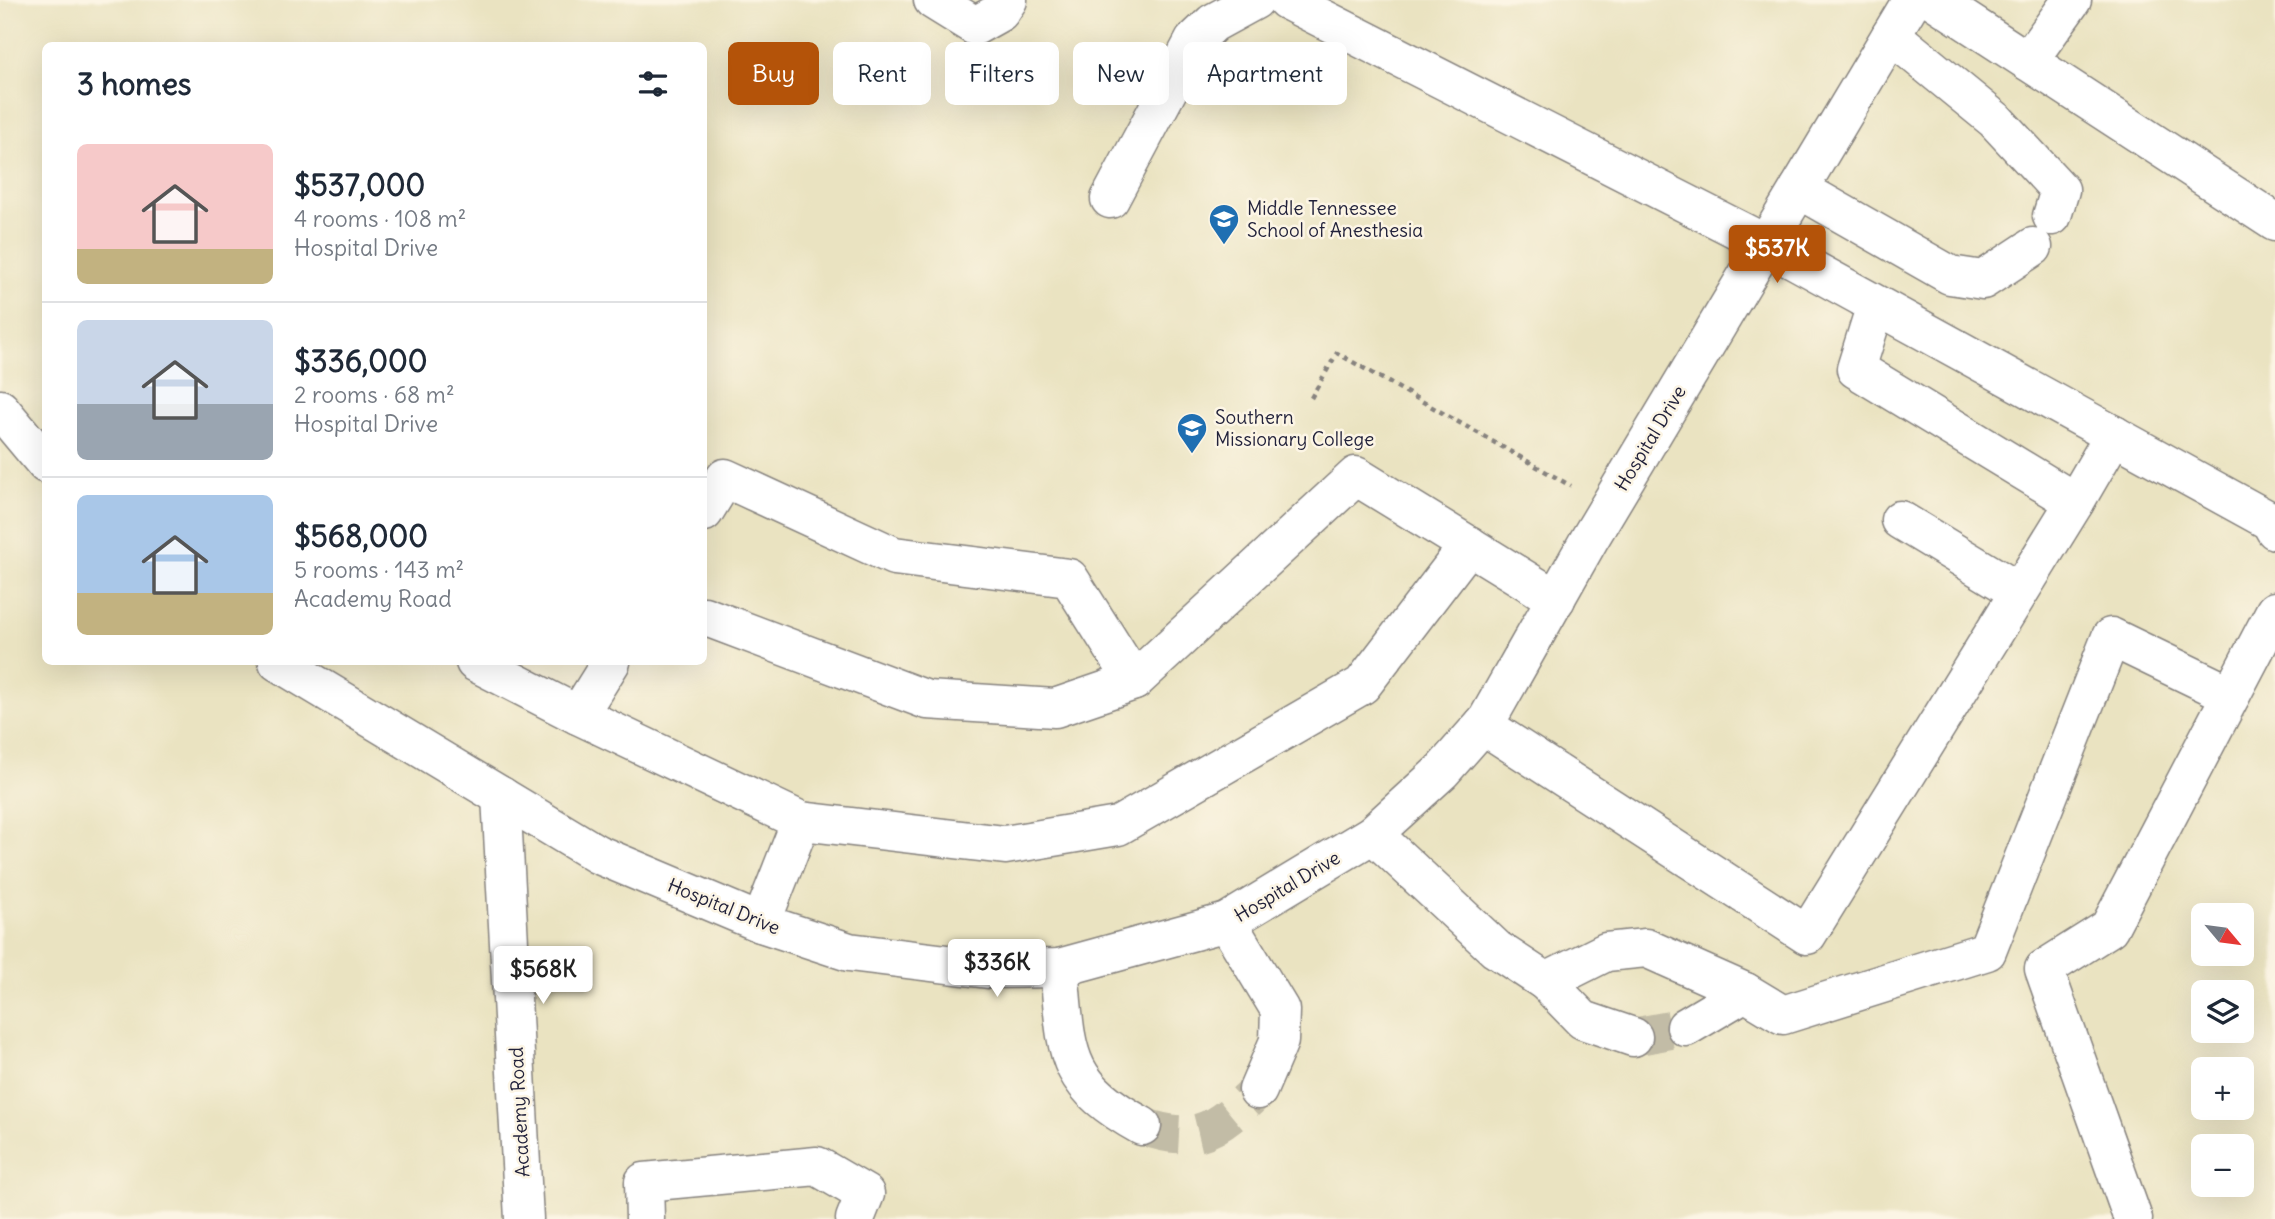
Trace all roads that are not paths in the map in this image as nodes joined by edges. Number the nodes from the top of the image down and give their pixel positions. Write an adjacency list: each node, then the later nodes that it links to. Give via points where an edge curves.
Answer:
1 (933, 0): 2 (street, via 975,26 1000,12)
2 (1008, 0)
3 (1255, 0): 11 (street, via 1213,23 1194,41)
4 (1286, 0): 13 (street)
5 (1912, 0): 8 (street, Hospital Drive)
6 (1934, 0): 9 (street)
7 (2073, 0): 9 (street)
8 (1891, 35): 10 (street, Hospital Drive); 10 (street, via 1995,120 2060,190 2042,231 1983,280 1950,275)
9 (2028, 61): 12 (street)
10 (1799, 189): 13 (street, Hospital Drive)
11 (1111, 200)
12 (2275, 222)
13 (1766, 244): 14 (street); 24 (street, Hospital Drive)
14 (1876, 304): 16 (street); 18 (street, via 1856,369)
15 (0, 409): 17 (street)
16 (2114, 435): 18 (street); 21 (street, via 2270,521)
17 (42, 459)
18 (2075, 502): 23 (street)
19 (707, 507): 30 (street, via 725,478 894,556 1069,578)
20 (1900, 520): 23 (street)
21 (2275, 530)
22 (1469, 545): 24 (street); 30 (street, via 1356,476); 35 (street, via 1362,685 1118,826 1005,845)
23 (2019, 592): 33 (street, via 1807,934)
24 (1556, 599): 33 (street, Hospital Drive)
25 (2275, 611): 31 (street)
26 (707, 618): 30 (street, via 926,701 1055,708)
27 (283, 665): 34 (street, Hospital Drive)
28 (481, 665): 32 (street)
29 (609, 665): 32 (street)
30 (1134, 681)
31 (2231, 695): 39 (street, via 2111,637); 41 (street, via 2109,928)
32 (578, 715): 35 (street)
33 (1483, 725): 36 (street, Hospital Drive, via 1442,771)
34 (501, 796): 38 (street, Hospital Drive, via 597,854); 48 (street, Academy Road)
35 (801, 821): 38 (street)
36 (1373, 834): 37 (street, Hospital Drive); 42 (street, via 1496,949)
37 (1227, 922): 40 (street, Hospital Drive); 46 (street, via 1280,1010 1279,1041)
38 (761, 923): 40 (street, Hospital Drive, via 849,952 988,969)
39 (1987, 951): 41 (street); 43 (street, via 1783,1015)
40 (1059, 968): 47 (street, via 1071,1059 1081,1080 1097,1098)
41 (2044, 969): 51 (street)
42 (1546, 982): 43 (street, via 1606,953 1646,948); 45 (street, via 1583,1020)
43 (1745, 992): 44 (street)
44 (1686, 1027)
45 (1633, 1037)
46 (1258, 1090)
47 (1142, 1126)
48 (524, 1219)
49 (645, 1219): 50 (street, via 644,1182 817,1166 865,1194)
50 (855, 1219)
51 (2133, 1219)

